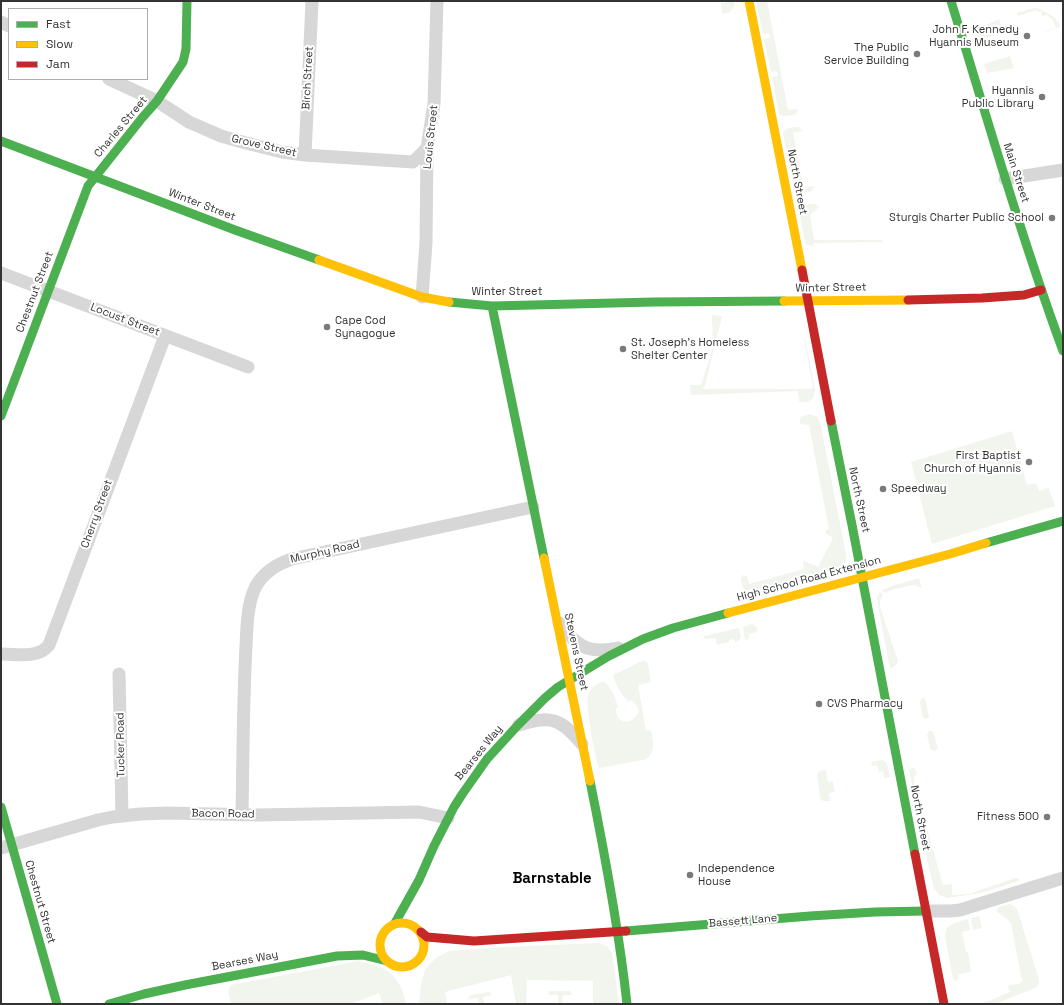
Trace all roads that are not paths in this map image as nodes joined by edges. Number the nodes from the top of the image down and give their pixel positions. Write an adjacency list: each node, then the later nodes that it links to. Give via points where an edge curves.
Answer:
1 (188, 1): 7 (street, Charles Street, via 185,56)
2 (312, 1): 10 (street, Birch Street)
3 (437, 1): 9 (street, Louis Street, via 434,104)
4 (749, 1): 18 (street, North Street)
5 (951, 1): 13 (street, Main Street)
6 (111, 80): 7 (street, Grove Street)
7 (157, 102): 10 (street, Grove Street, via 189,122 221,136 266,149); 12 (street, Charles Street)
8 (1, 142): 12 (street, Winter Street)
9 (427, 148): 10 (street, Grove Street, via 413,162); 17 (street, Louis Street, via 426,243)
10 (305, 155)
11 (1063, 170): 13 (street)
12 (95, 177): 16 (street, Chestnut Street, via 88,186); 17 (street, Winter Street)
13 (1005, 179): 15 (street, Main Street)
14 (1, 273): 16 (street, Locust Street)
15 (1041, 290): 18 (street, Winter Street, via 1024,295 982,298); 21 (street, Main Street)
16 (48, 291): 20 (street, Locust Street); 23 (street, Chestnut Street)
17 (422, 297): 19 (street, Winter Street)
18 (808, 301): 19 (street, Winter Street); 26 (street, North Street)
19 (492, 306): 24 (street, Stevens Street)
20 (165, 336): 22 (street, Locust Street); 29 (street, Cherry Street, via 49,645 41,653)
21 (1063, 351)
22 (248, 367)
23 (1, 416)
24 (533, 506): 27 (street, Stevens Street); 35 (street, Murphy Road, via 292,559 272,568 260,579 253,594 247,625)
25 (1063, 521): 26 (street, High School Road Extension)
26 (862, 578): 28 (street, High School Road Extension, via 678,627); 42 (street, North Street)
27 (557, 620): 28 (street, via 573,640 586,648 606,651); 31 (street, Stevens Street)
28 (626, 647): 31 (street, High School Road Extension)
29 (1, 654)
30 (119, 674): 36 (street, Tucker Road)
31 (569, 679): 32 (street, Bearses Way); 33 (street, Stevens Street)
32 (518, 725): 33 (street, via 536,720 553,721 568,729); 37 (street, Bearses Way, via 470,783)
33 (583, 745): 44 (street, Stevens Street, via 604,848)
34 (1, 807): 38 (street, Chestnut Street)
35 (242, 814): 36 (street, Bacon Road, via 167,813); 37 (street, Bacon Road, via 419,812)
36 (122, 816): 38 (street, Bacon Road, via 98,820)
37 (448, 818): 40 (street, Bearses Way)
38 (6, 847): 51 (street, Chestnut Street)
39 (1063, 878): 42 (street, Bassett Lane, via 960,910)
40 (420, 880): 41 (street, Bearses Way); 43 (street, Bearses Way)
41 (416, 904)
42 (926, 911): 44 (street, Bassett Lane, via 875,912); 54 (street, North Street)
43 (395, 923): 45 (street, via 414,922); 46 (street)
44 (617, 931): 47 (street, Bassett Lane); 53 (street, Stevens Street)
45 (421, 932): 47 (street, Bassett Lane, via 435,938); 48 (street, via 424,943)
46 (382, 935): 49 (street, via 365,946); 50 (street, via 381,951)
47 (474, 941): 48 (street, via 436,948)
48 (422, 955): 50 (street, via 409,966 395,966)
49 (337, 956): 50 (street, Bearses Way, via 363,955); 52 (street, Bearses Way, via 185,985)
50 (387, 961)
51 (57, 1004)
52 (109, 1004)
53 (627, 1004)
54 (944, 1004)

